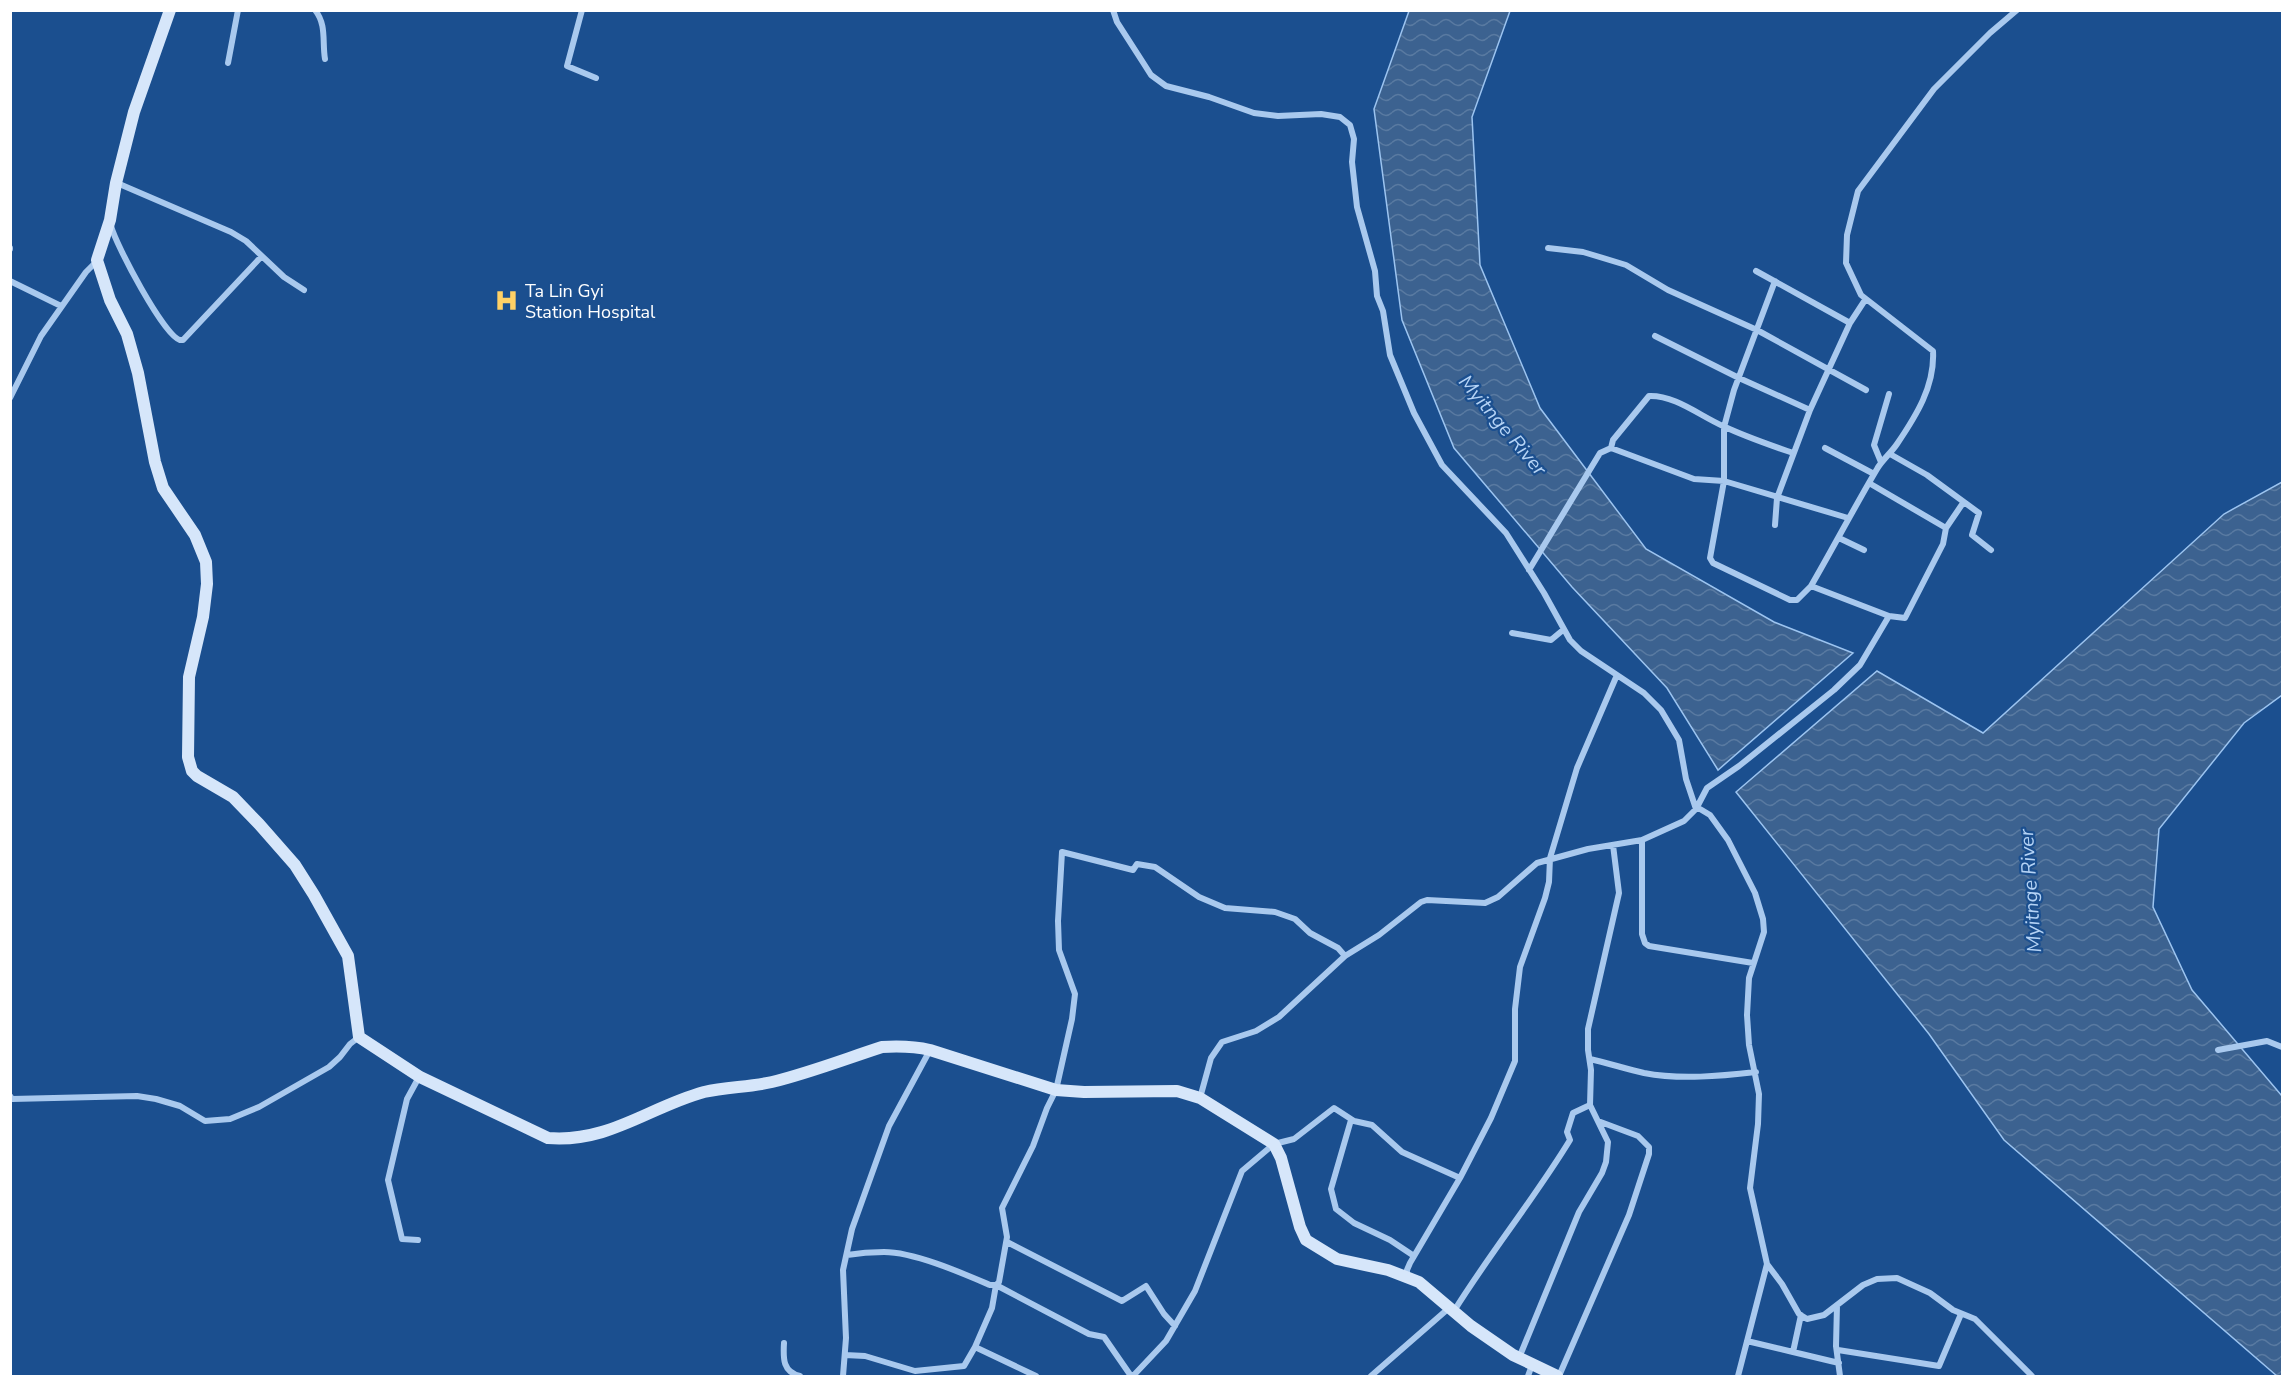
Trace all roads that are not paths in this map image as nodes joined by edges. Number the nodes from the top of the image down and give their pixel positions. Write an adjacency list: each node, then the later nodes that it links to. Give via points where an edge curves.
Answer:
1 (170, 10): 10 (street, via 134,112)
2 (238, 10): 8 (street)
3 (315, 10): 7 (street, via 323,26)
4 (582, 10): 9 (street, via 567,66)
5 (1113, 10): 47 (street, via 1151,75 1166,86 1254,114 1321,114 1341,117 1350,125 1357,207 1375,271 1390,355 1401,383 1436,456 1506,533)
6 (2017, 10): 19 (street, via 1934,89 1858,191 1847,235 1846,263)
7 (325, 59)
8 (228, 63)
9 (596, 78)
10 (116, 183): 11 (street); 13 (street, via 231,232)
11 (110, 220): 13 (street, via 120,251 145,294 171,335 180,340); 14 (street)
12 (1548, 248): 22 (street, via 1582,252 1626,265 1668,290)
13 (261, 257): 18 (street)
14 (97, 260): 20 (street); 59 (street, via 127,334 164,488 195,535 206,562 203,617 189,677 187,739 192,771 233,797 295,865 348,956)
15 (1756, 271): 17 (street)
16 (10, 281): 20 (street)
17 (1775, 281): 21 (street); 22 (street)
18 (304, 290)
19 (1865, 300): 21 (street); 34 (street, via 1933,351 1928,392)
20 (61, 306): 28 (street)
21 (1850, 323): 24 (street)
22 (1757, 330): 24 (street); 25 (street)
23 (1655, 336): 25 (street)
24 (1828, 368): 26 (street); 29 (street)
25 (1739, 378): 29 (street); 30 (street)
26 (1866, 390)
27 (1889, 394): 35 (street, via 1874,445)
28 (10, 398)
29 (1810, 410): 33 (street)
30 (1725, 427): 31 (street, via 1667,398 1649,396 1613,440); 33 (street); 37 (street)
31 (1611, 448): 37 (street, via 1694,479); 47 (street, via 1600,453)
32 (1826, 448): 36 (street)
33 (1793, 453): 39 (street)
34 (1890, 454): 35 (street); 40 (street, via 1927,475)
35 (1881, 462): 36 (street)
36 (1874, 474): 38 (street)
37 (1724, 481): 39 (street); 48 (street, via 1711,561 1790,600 1797,600)
38 (1869, 483): 41 (street); 43 (street)
39 (1778, 498): 41 (street); 42 (street)
40 (1963, 503): 43 (street); 46 (street, via 1979,513 1972,535)
41 (1848, 518): 44 (street)
42 (1774, 525)
43 (1946, 528): 49 (street, via 1943,544 1905,618)
44 (1839, 538): 45 (street); 48 (street)
45 (1864, 550)
46 (1990, 550)
47 (1529, 570): 50 (street)
48 (1811, 586): 49 (street)
49 (1888, 616): 53 (street, via 1860,665 1834,690 1707,788)
50 (1563, 630): 51 (street, via 1551,640); 52 (street, via 1581,651)
51 (1512, 633)
52 (1617, 675): 53 (street, via 1644,693 1669,722 1679,740); 56 (street, via 1577,768)
53 (1696, 809): 54 (street, via 1684,821); 58 (street, via 1710,815 1719,826 1755,893 1764,932)
54 (1642, 840): 55 (street); 58 (street, via 1645,943)
55 (1612, 845): 56 (street); 63 (street, via 1619,893 1588,1029)
56 (1550, 858): 57 (street, via 1537,863 1498,897 1485,903 1421,902); 73 (street, via 1545,898 1520,967 1515,1061)
57 (1345, 956): 66 (street, via 1294,919 1275,912 1225,908 1199,897 1155,867 1137,864 1133,870 1062,852 1059,950 1075,994); 68 (street, via 1279,1017 1257,1031 1222,1042 1211,1058)
58 (1753, 963): 64 (street, via 1747,1015)
59 (359, 1037): 65 (street); 67 (street, via 329,1067 230,1119 205,1121 180,1106 137,1096)
60 (2283, 1047): 62 (street, via 2267,1041)
61 (930, 1050): 65 (street, via 882,1047 771,1082 706,1092 624,1126 576,1139 548,1137); 66 (street); 76 (street, via 889,1126)
62 (2218, 1050)
63 (1590, 1059): 64 (street, via 1673,1076); 69 (street)
64 (1756, 1072): 78 (street, via 1759,1109 1750,1188)
65 (420, 1077): 74 (street, via 407,1099 388,1180 402,1239)
66 (1056, 1090): 68 (street, via 1177,1092); 75 (street, via 1002,1208)
67 (10, 1096)
68 (1200, 1098): 72 (street)
69 (1590, 1105): 71 (street); 82 (street, via 1573,1113 1570,1140)
70 (1351, 1120): 72 (street, via 1334,1108 1294,1138); 73 (street, via 1367,1123 1402,1152); 77 (street, via 1330,1189 1336,1209)
71 (1598, 1121): 92 (street, via 1608,1142 1602,1173 1579,1212); 100 (street, via 1638,1137 1649,1147 1649,1154 1629,1215)
72 (1274, 1144): 79 (street, via 1306,1240 1337,1259); 85 (street, via 1237,1179 1201,1279)
73 (1460, 1178): 77 (street)
74 (418, 1240)
75 (1007, 1242): 80 (street); 85 (street, via 1122,1301 1146,1286)
76 (846, 1254): 80 (street, via 898,1253); 91 (street)
77 (1414, 1256): 79 (street)
78 (1767, 1264): 84 (street); 86 (street)
79 (1407, 1278): 82 (street, via 1419,1282)
80 (996, 1285): 88 (street, via 992,1308); 98 (street, via 1089,1334 1104,1337)
81 (1837, 1305): 83 (street, via 1863,1284 1897,1278 1930,1293); 84 (street, via 1813,1319); 89 (street)
82 (1452, 1310): 92 (street); 99 (street)
83 (1960, 1314): 89 (street, via 1939,1366); 103 (street, via 1975,1319)
84 (1802, 1316): 90 (street)
85 (1175, 1326): 98 (street)
86 (1747, 1341): 90 (street); 101 (street)
87 (784, 1343): 95 (street, via 786,1368)
88 (975, 1347): 91 (street, via 964,1366 915,1371 865,1356); 97 (street)
89 (1838, 1350): 93 (street)
90 (1793, 1352): 93 (street)
91 (845, 1355): 96 (street)
92 (1518, 1359): 94 (street)
93 (1839, 1363): 102 (street)
94 (1530, 1371): 100 (street)
95 (800, 1377)
96 (843, 1377)
97 (1036, 1377)
98 (1132, 1377)
99 (1371, 1377)
100 (1558, 1377)
101 (1738, 1377)
102 (1840, 1377)
103 (2032, 1377)

